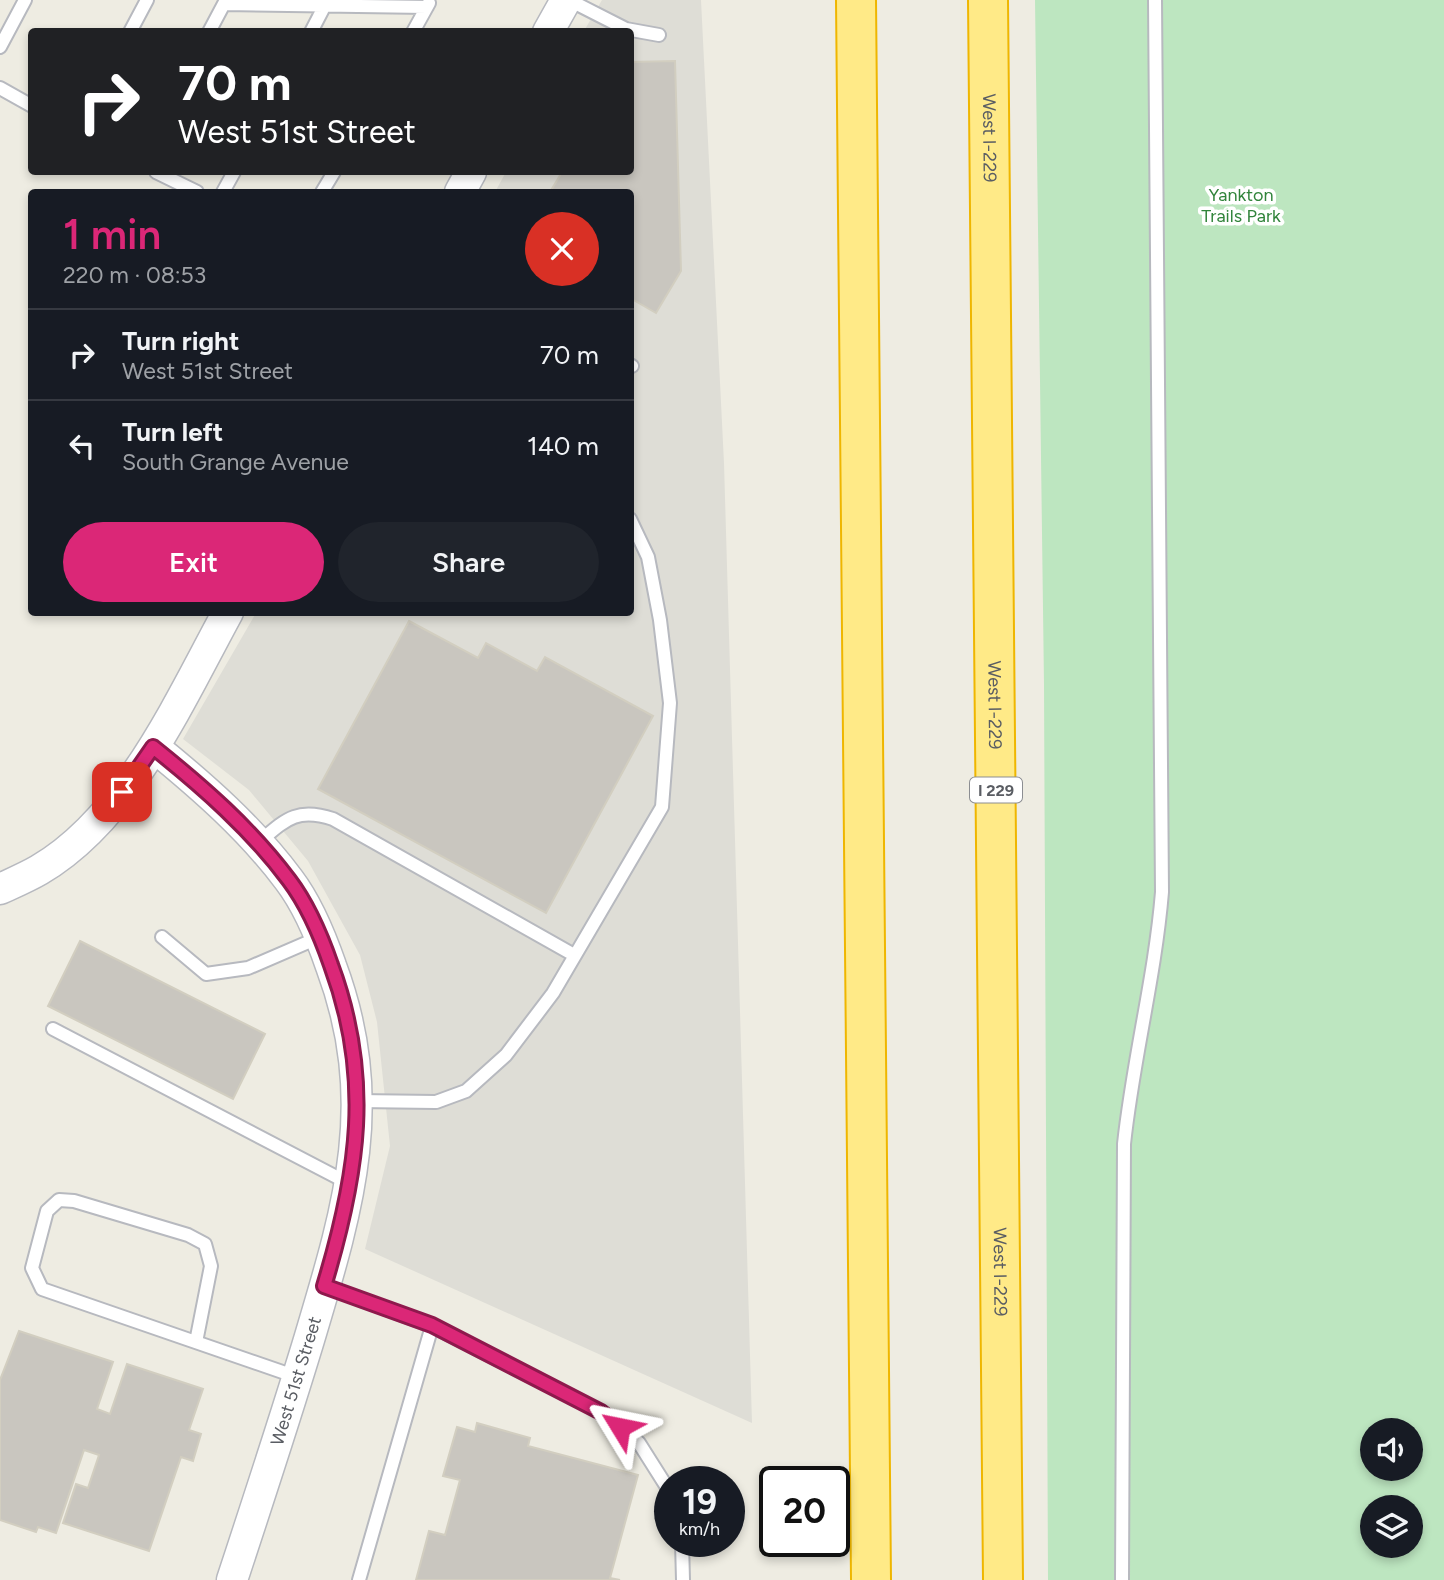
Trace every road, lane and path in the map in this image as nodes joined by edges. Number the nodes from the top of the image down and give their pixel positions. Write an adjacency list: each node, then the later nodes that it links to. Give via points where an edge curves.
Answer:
1 (25, 0): 18 (lane)
2 (147, 0): 10 (lane)
3 (568, 0): 14 (street); 15 (lane)
4 (856, 0): 43 (highway)
5 (988, 0): 44 (highway, West I-229 / I 229)
6 (1155, 0): 45 (lane, via 1162,892 1124,1144)
7 (225, 2): 9 (lane); 11 (lane)
8 (429, 4): 9 (lane); 13 (lane)
9 (325, 5): 12 (lane)
10 (132, 28)
11 (211, 28)
12 (313, 28)
13 (415, 28)
14 (550, 28)
15 (624, 28)
16 (634, 30): 17 (lane)
17 (659, 35)
18 (0, 47)
19 (0, 88): 20 (lane)
20 (28, 104)
21 (162, 175): 22 (lane)
22 (191, 189)
23 (634, 527): 30 (lane, via 648,557 670,703 662,807)
24 (226, 616): 25 (street)
25 (153, 747): 26 (street, West 51st Street, via 200,784); 27 (street, via 122,792 82,836 40,870)
26 (258, 843): 29 (street, West 51st Street, via 291,882); 30 (lane, via 293,816 315,813 333,819)
27 (0, 889)
28 (162, 937): 29 (lane, via 206,974 248,968)
29 (321, 937): 32 (street, West 51st Street, via 344,999 357,1066)
30 (574, 955): 32 (lane, via 553,993 506,1055 466,1091 436,1101)
31 (53, 1029): 33 (lane)
32 (358, 1101): 33 (street, West 51st Street)
33 (350, 1184): 34 (street, West 51st Street)
34 (324, 1286): 35 (lane); 37 (street, West 51st Street)
35 (432, 1325): 38 (lane, via 601,1412 639,1443); 41 (lane)
36 (196, 1342): 36 (lane, via 42,1289 32,1268 47,1211 59,1200 74,1201 205,1244 211,1266); 37 (lane)
37 (297, 1377): 40 (street, West 51st Street)
38 (654, 1467)
39 (682, 1557): 42 (lane)
40 (232, 1580)
41 (359, 1580)
42 (683, 1580)
43 (871, 1580)
44 (1003, 1580)
45 (1122, 1580)

